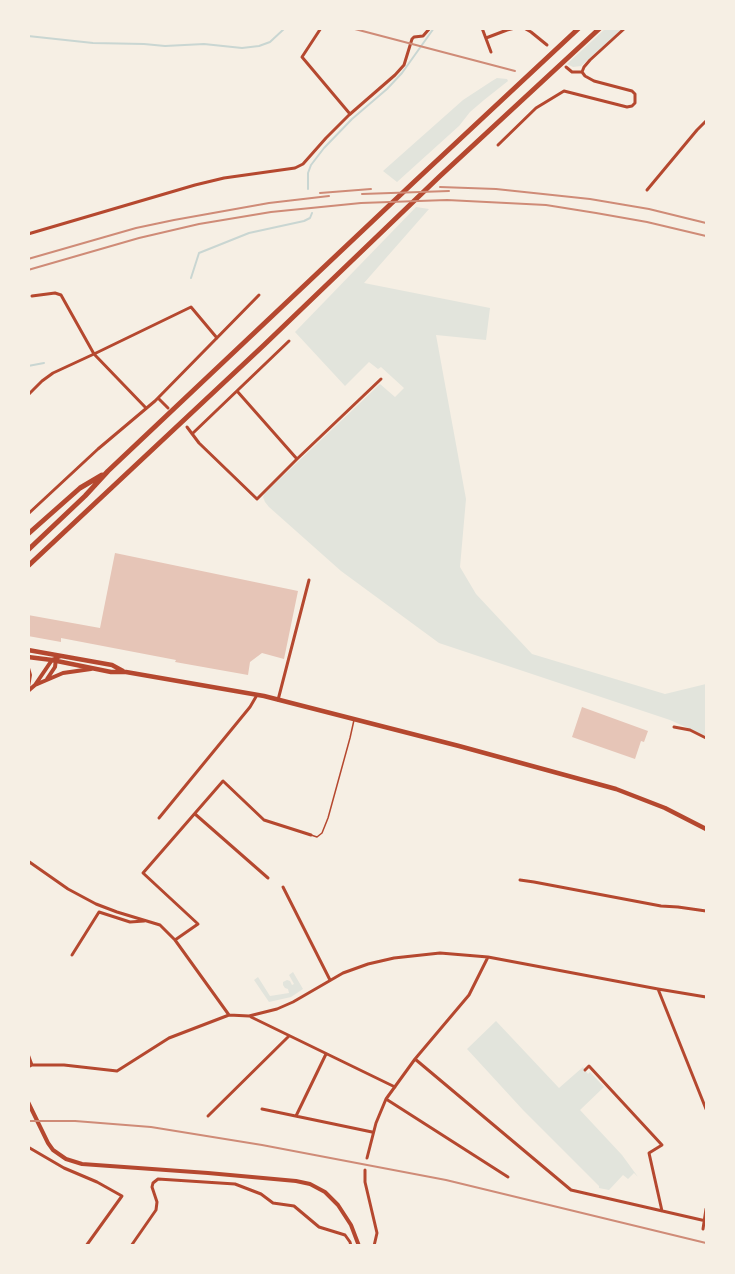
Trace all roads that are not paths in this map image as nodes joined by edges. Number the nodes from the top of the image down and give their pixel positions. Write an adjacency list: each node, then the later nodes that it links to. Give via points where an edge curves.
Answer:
1 (321, 28): 14 (street, via 302,57)
2 (429, 28): 14 (street, via 423,36 414,36 404,65 395,75)
3 (482, 28): 9 (street)
4 (515, 28): 9 (street)
5 (524, 28): 10 (street)
6 (579, 28): 33 (highway)
7 (600, 28): 37 (highway)
8 (625, 28): 13 (street)
9 (486, 38): 11 (street)
10 (547, 45)
11 (491, 52)
12 (566, 67): 13 (street)
13 (582, 72): 16 (street, via 594,81 632,91 635,103 627,107 564,91 536,108)
14 (350, 114): 18 (street, via 295,168 195,185)
15 (706, 121): 17 (street)
16 (498, 145)
17 (647, 190)
18 (28, 234)
19 (32, 296): 23 (street, via 61,296)
20 (259, 296): 21 (street)
21 (218, 338): 23 (street, via 191,307); 27 (street)
22 (289, 341): 25 (street)
23 (94, 354): 26 (street, via 53,373); 29 (street)
24 (381, 379): 32 (street)
25 (237, 392): 31 (street); 32 (street)
26 (28, 395)
27 (158, 398): 28 (street); 29 (street)
28 (168, 408)
29 (146, 409): 34 (street)
30 (187, 427): 31 (street)
31 (192, 434): 32 (street, via 257,499)
32 (297, 459)
33 (108, 471): 35 (highway, via 80,488); 36 (highway)
34 (28, 514)
35 (28, 534)
36 (28, 550)
37 (28, 566)
38 (309, 580): 49 (street)
39 (28, 650): 41 (main road)
40 (28, 657): 41 (main road)
41 (54, 658): 43 (main road); 44 (main road, via 61,655 112,665); 45 (street, via 55,668); 46 (street)
42 (28, 668): 47 (street)
43 (95, 669): 44 (main road); 45 (street, via 71,671)
44 (126, 672): 48 (main road)
45 (46, 680): 46 (street)
46 (34, 685): 47 (street)
47 (28, 689)
48 (257, 695): 49 (main road); 54 (street)
49 (278, 700): 50 (main road)
50 (354, 719): 55 (main road, via 616,789); 56 (lane, via 328,818 322,833)
51 (674, 727): 52 (street)
52 (706, 738)
53 (194, 814): 56 (street, via 223,781 264,820); 58 (street); 63 (street, via 143,873 198,924)
54 (159, 818)
55 (706, 829)
56 (311, 835)
57 (28, 861): 62 (street, via 96,904)
58 (268, 878)
59 (520, 880): 61 (street)
60 (283, 887): 66 (street)
61 (706, 911)
62 (148, 921): 63 (street, via 160,925); 64 (street, via 130,922 99,912)
63 (175, 940): 69 (street)
64 (72, 955)
65 (488, 957): 66 (street, via 440,953 394,958); 67 (street); 74 (street, via 469,995)
66 (330, 980): 70 (street, via 293,1002)
67 (658, 989): 68 (street); 79 (street)
68 (706, 997)
69 (230, 1015): 70 (street); 75 (street, via 169,1038 117,1071)
70 (249, 1016): 71 (street)
71 (289, 1036): 73 (street); 84 (street)
72 (28, 1054): 75 (street)
73 (326, 1054): 77 (street); 85 (street)
74 (415, 1059): 77 (street); 92 (street, via 571,1190)
75 (30, 1066)
76 (585, 1070): 92 (street, via 589,1066 662,1145 649,1153)
77 (395, 1087): 80 (street)
78 (706, 1094): 79 (street)
79 (701, 1096): 83 (street)
80 (386, 1099): 86 (street); 90 (street)
81 (28, 1102): 98 (street, via 48,1143 66,1159 82,1164 310,1184 339,1205)
82 (262, 1109): 85 (street)
83 (706, 1109)
84 (208, 1116)
85 (296, 1116): 86 (street)
86 (373, 1132): 88 (street)
87 (28, 1147): 95 (street, via 122,1196)
88 (367, 1158)
89 (365, 1170): 99 (street, via 377,1233)
90 (508, 1177)
91 (706, 1209): 93 (street)
92 (662, 1211): 93 (street)
93 (705, 1221): 94 (street)
94 (702, 1229)
95 (86, 1245)
96 (131, 1245): 97 (street, via 156,1210 152,1187 158,1179 235,1184 273,1203 294,1206 319,1227 345,1235)
97 (351, 1245)
98 (359, 1245)
99 (374, 1245)

